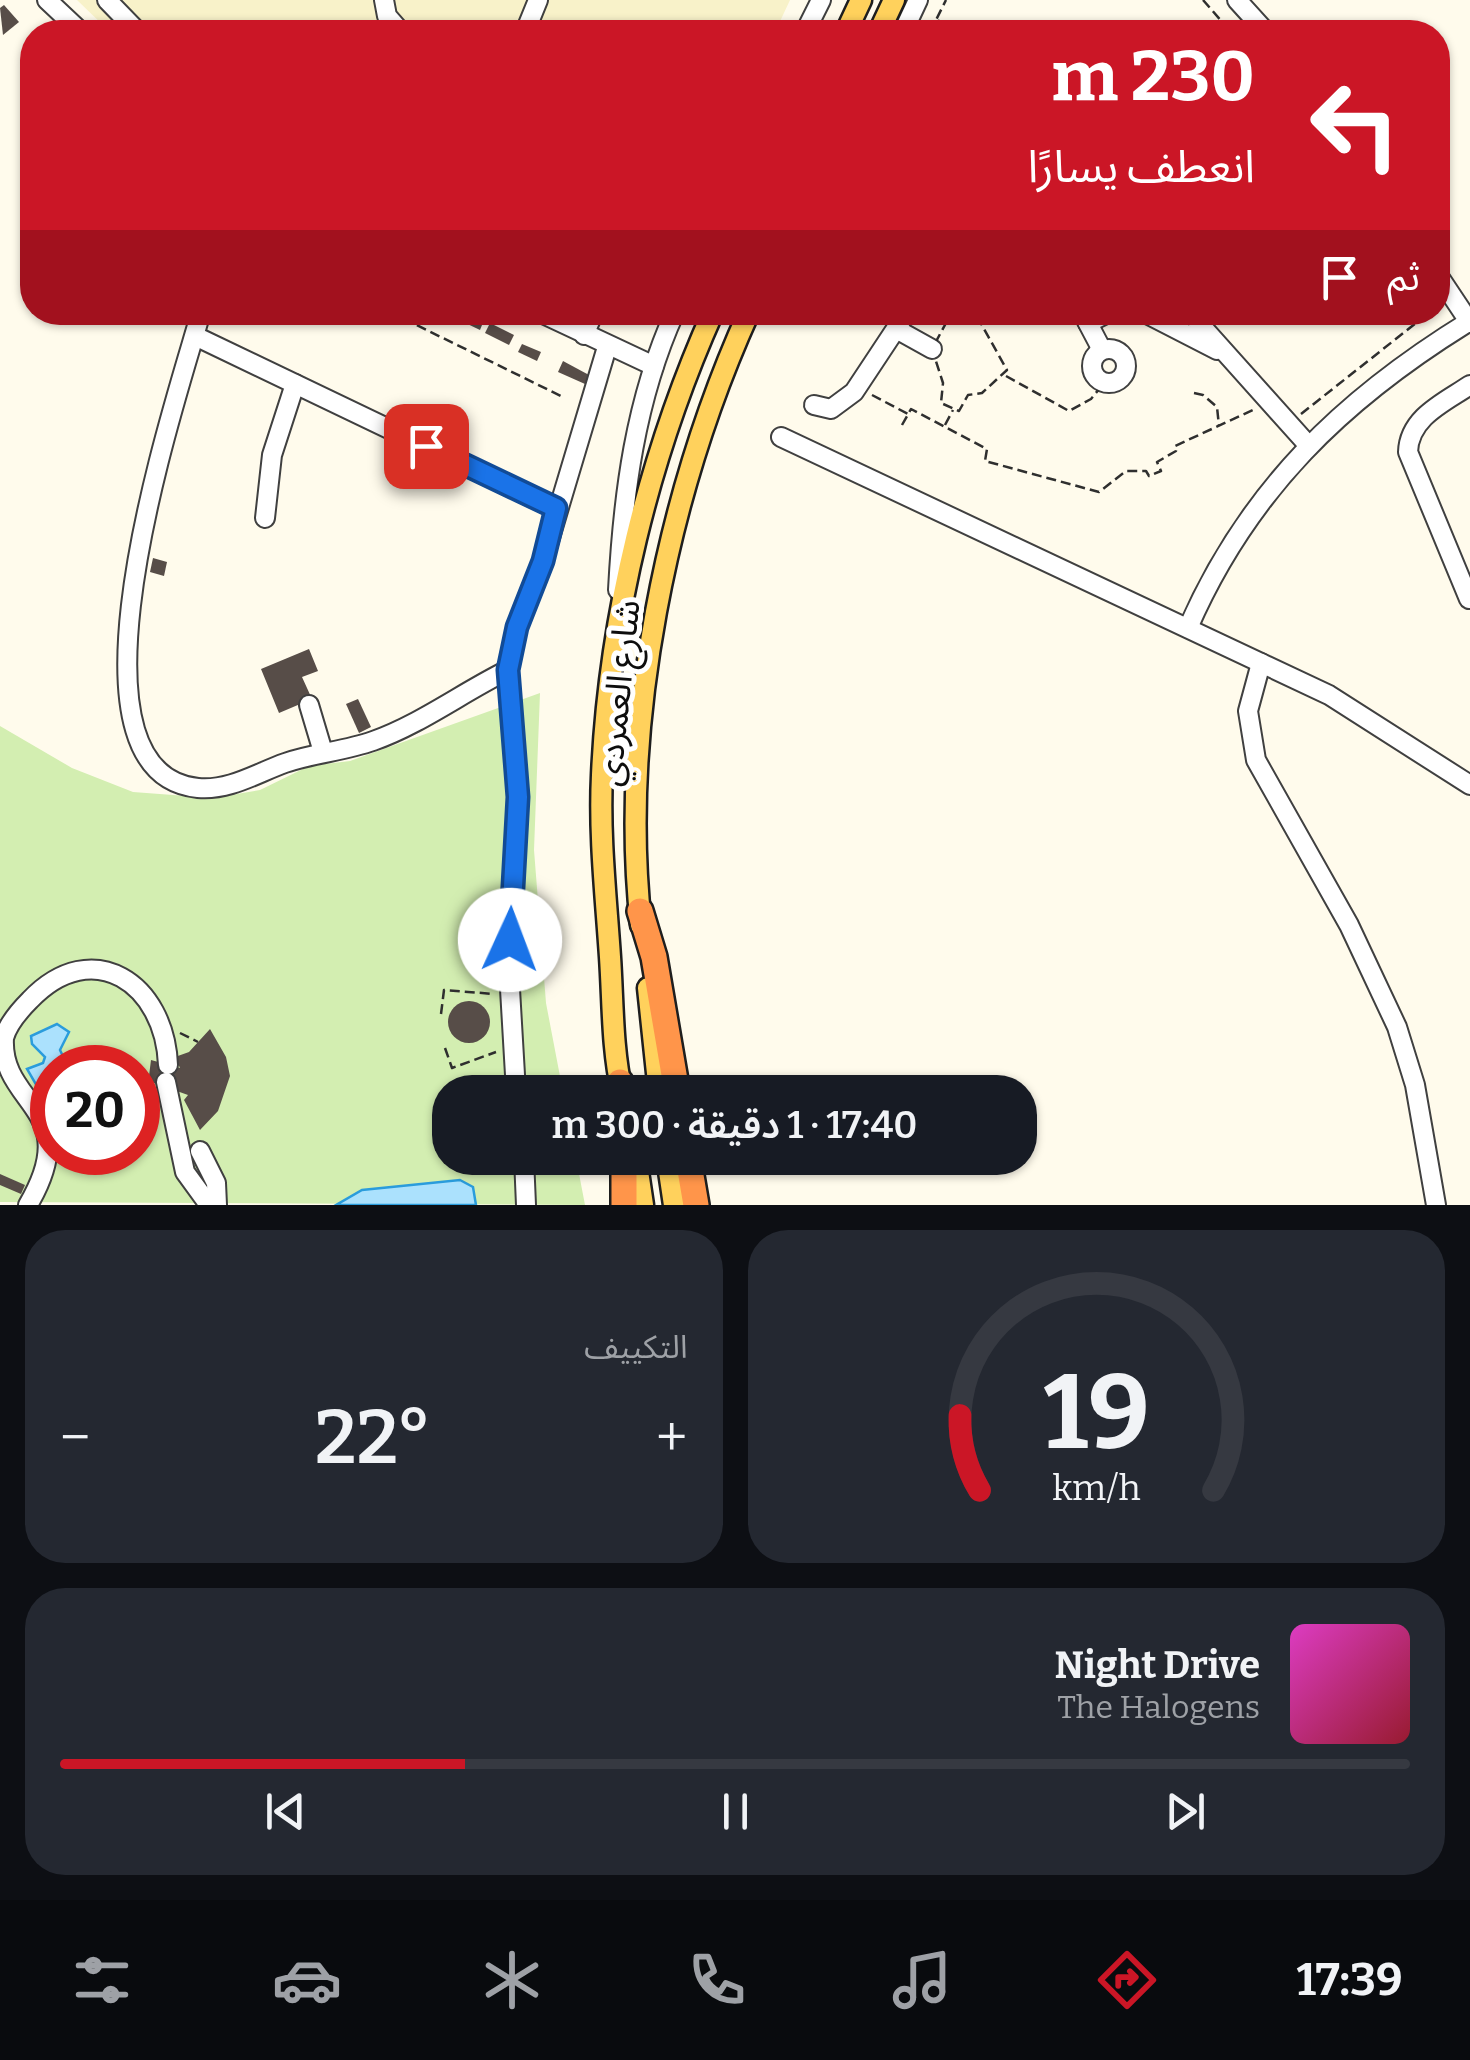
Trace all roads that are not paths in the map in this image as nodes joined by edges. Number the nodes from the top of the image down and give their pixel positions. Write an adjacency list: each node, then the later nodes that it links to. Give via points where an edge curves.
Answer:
1 (47, 0): 4 (street)
2 (107, 0): 5 (street)
3 (1237, 0): 6 (street)
4 (69, 20)
5 (126, 20)
6 (1255, 20)
7 (1450, 293): 8 (street)
8 (1470, 322): 31 (street, via 1382,378)
9 (198, 325): 21 (street)
10 (564, 325): 20 (street)
11 (588, 325): 20 (street)
12 (669, 325): 26 (street)
13 (708, 325): 36 (main road, شارع العمردي, via 652,483)
14 (743, 325): 42 (main road, شارع العمردي, via 687,475 664,566 642,756)
15 (899, 325): 19 (street)
16 (1089, 325): 24 (street)
17 (1168, 325): 25 (street)
18 (1200, 325): 25 (street)
19 (896, 329): 23 (street); 29 (street, via 837,407)
20 (584, 335): 22 (street)
21 (195, 336): 27 (street); 40 (street, via 133,576 126,666 135,728 157,769 176,784 200,788 222,787)
22 (607, 347): 26 (street); 32 (street)
23 (932, 349)
24 (1102, 350): 24 (street, via 1092,370 1104,382 1120,378 1126,362 1114,350)
25 (1227, 355): 31 (street)
26 (654, 366): 36 (street, via 628,478)
27 (295, 384): 32 (street); 33 (street, via 272,455)
28 (1470, 384): 34 (street, via 1420,420 1408,443)
29 (814, 405)
30 (781, 437): 35 (street)
31 (1308, 446): 35 (street, via 1214,569)
32 (556, 508): 38 (street)
33 (264, 518)
34 (1469, 599)
35 (1188, 628): 37 (street)
36 (619, 633): 44 (main road, شارع العمردي, via 602,777)
37 (1262, 663): 41 (street, via 1363,714); 61 (street, via 1248,711 1256,760 1328,886 1396,1027 1415,1085)
38 (508, 670): 40 (street, via 392,733); 43 (street, via 518,797 510,995)
39 (309, 705): 40 (street)
40 (322, 752)
41 (1470, 785)
42 (640, 912): 45 (main road, شارع العمردي); 46 (highway)
43 (514, 1075)
44 (620, 1075)
45 (658, 1075)
46 (674, 1075)
47 (200, 1151): 55 (street, via 216,1183)
48 (525, 1175): 56 (street)
49 (624, 1175): 57 (highway)
50 (639, 1175): 58 (main road)
51 (670, 1175): 59 (main road)
52 (691, 1175): 60 (highway)
53 (28, 1205): 54 (street, via 48,1152 38,1118 6,1074 4,1037 50,982 84,968 119,976 138,990 164,1028 185,1172)
54 (208, 1205)
55 (217, 1205)
56 (526, 1205)
57 (624, 1205)
58 (643, 1205)
59 (674, 1205)
60 (696, 1205)
61 (1436, 1205)

